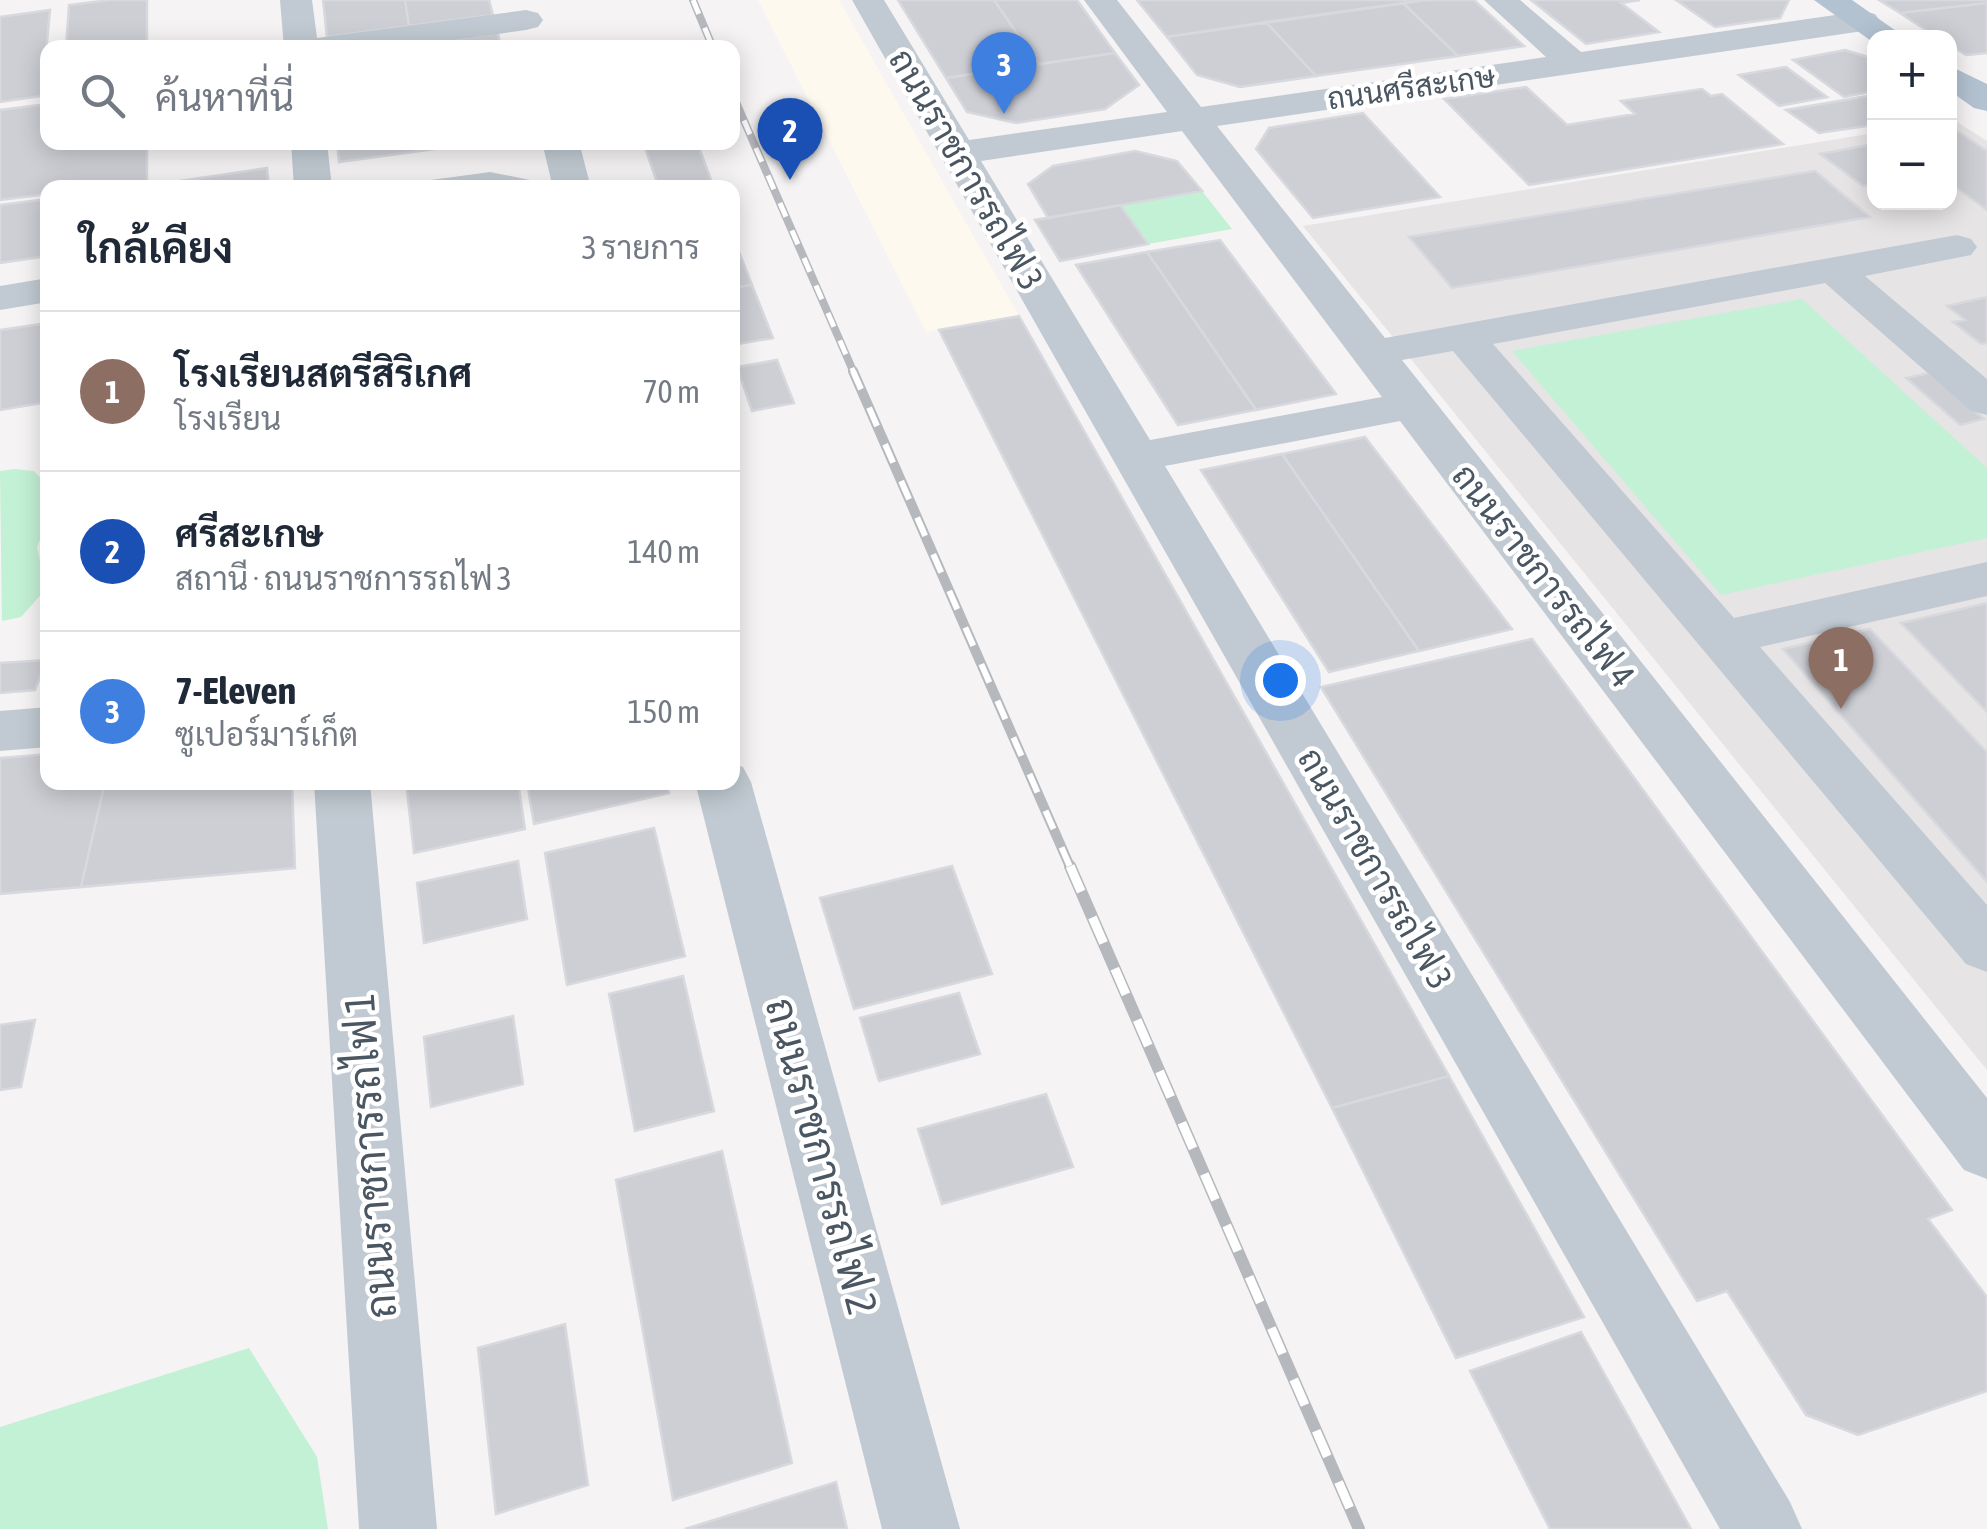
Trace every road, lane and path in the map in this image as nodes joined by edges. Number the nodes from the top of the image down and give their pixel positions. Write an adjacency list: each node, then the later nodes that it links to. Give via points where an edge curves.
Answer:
1 (296, 0): 8 (street)
2 (868, 0): 15 (street, ถนนราชการรถไฟ 3)
3 (1100, 0): 13 (street, ถนนราชการรถไฟ 4)
4 (1500, 0): 10 (street)
5 (1830, 0): 7 (main road)
6 (526, 22): 9 (street)
7 (1876, 29): 10 (street, ถนนศรีสะเกษ)
8 (300, 40)
9 (382, 40)
10 (1573, 63): 13 (street, ถนนศรีสะเกษ)
11 (1957, 81): 12 (main road)
12 (1987, 100)
13 (1192, 119): 15 (street, ถนนศรีสะเกษ); 22 (street, ถนนราชการรถไฟ 4)
14 (310, 150): 16 (street)
15 (958, 152): 25 (street, ถนนราชการรถไฟ 3)
16 (312, 180)
17 (1957, 247): 18 (street)
18 (1833, 269): 21 (street); 23 (street)
19 (40, 291): 20 (street)
20 (0, 298)
21 (1463, 336): 22 (street); 27 (street)
22 (1372, 352): 24 (street, ถนนราชการรถไฟ 4)
23 (1987, 402)
24 (1413, 405): 25 (street); 33 (street, ถนนราชการรถไฟ 4)
25 (1136, 457): 36 (street, ถนนราชการรถไฟ 3)
26 (1987, 579): 27 (street)
27 (1722, 638): 32 (street)
28 (40, 728): 29 (street)
29 (0, 731)
30 (343, 790): 34 (street, ถนนราชการรถไฟ 1)
31 (725, 790): 35 (street, ถนนราชการรถไฟ 2)
32 (1987, 948)
33 (1987, 1149)
34 (398, 1529)
35 (920, 1529)
36 (1762, 1529)

